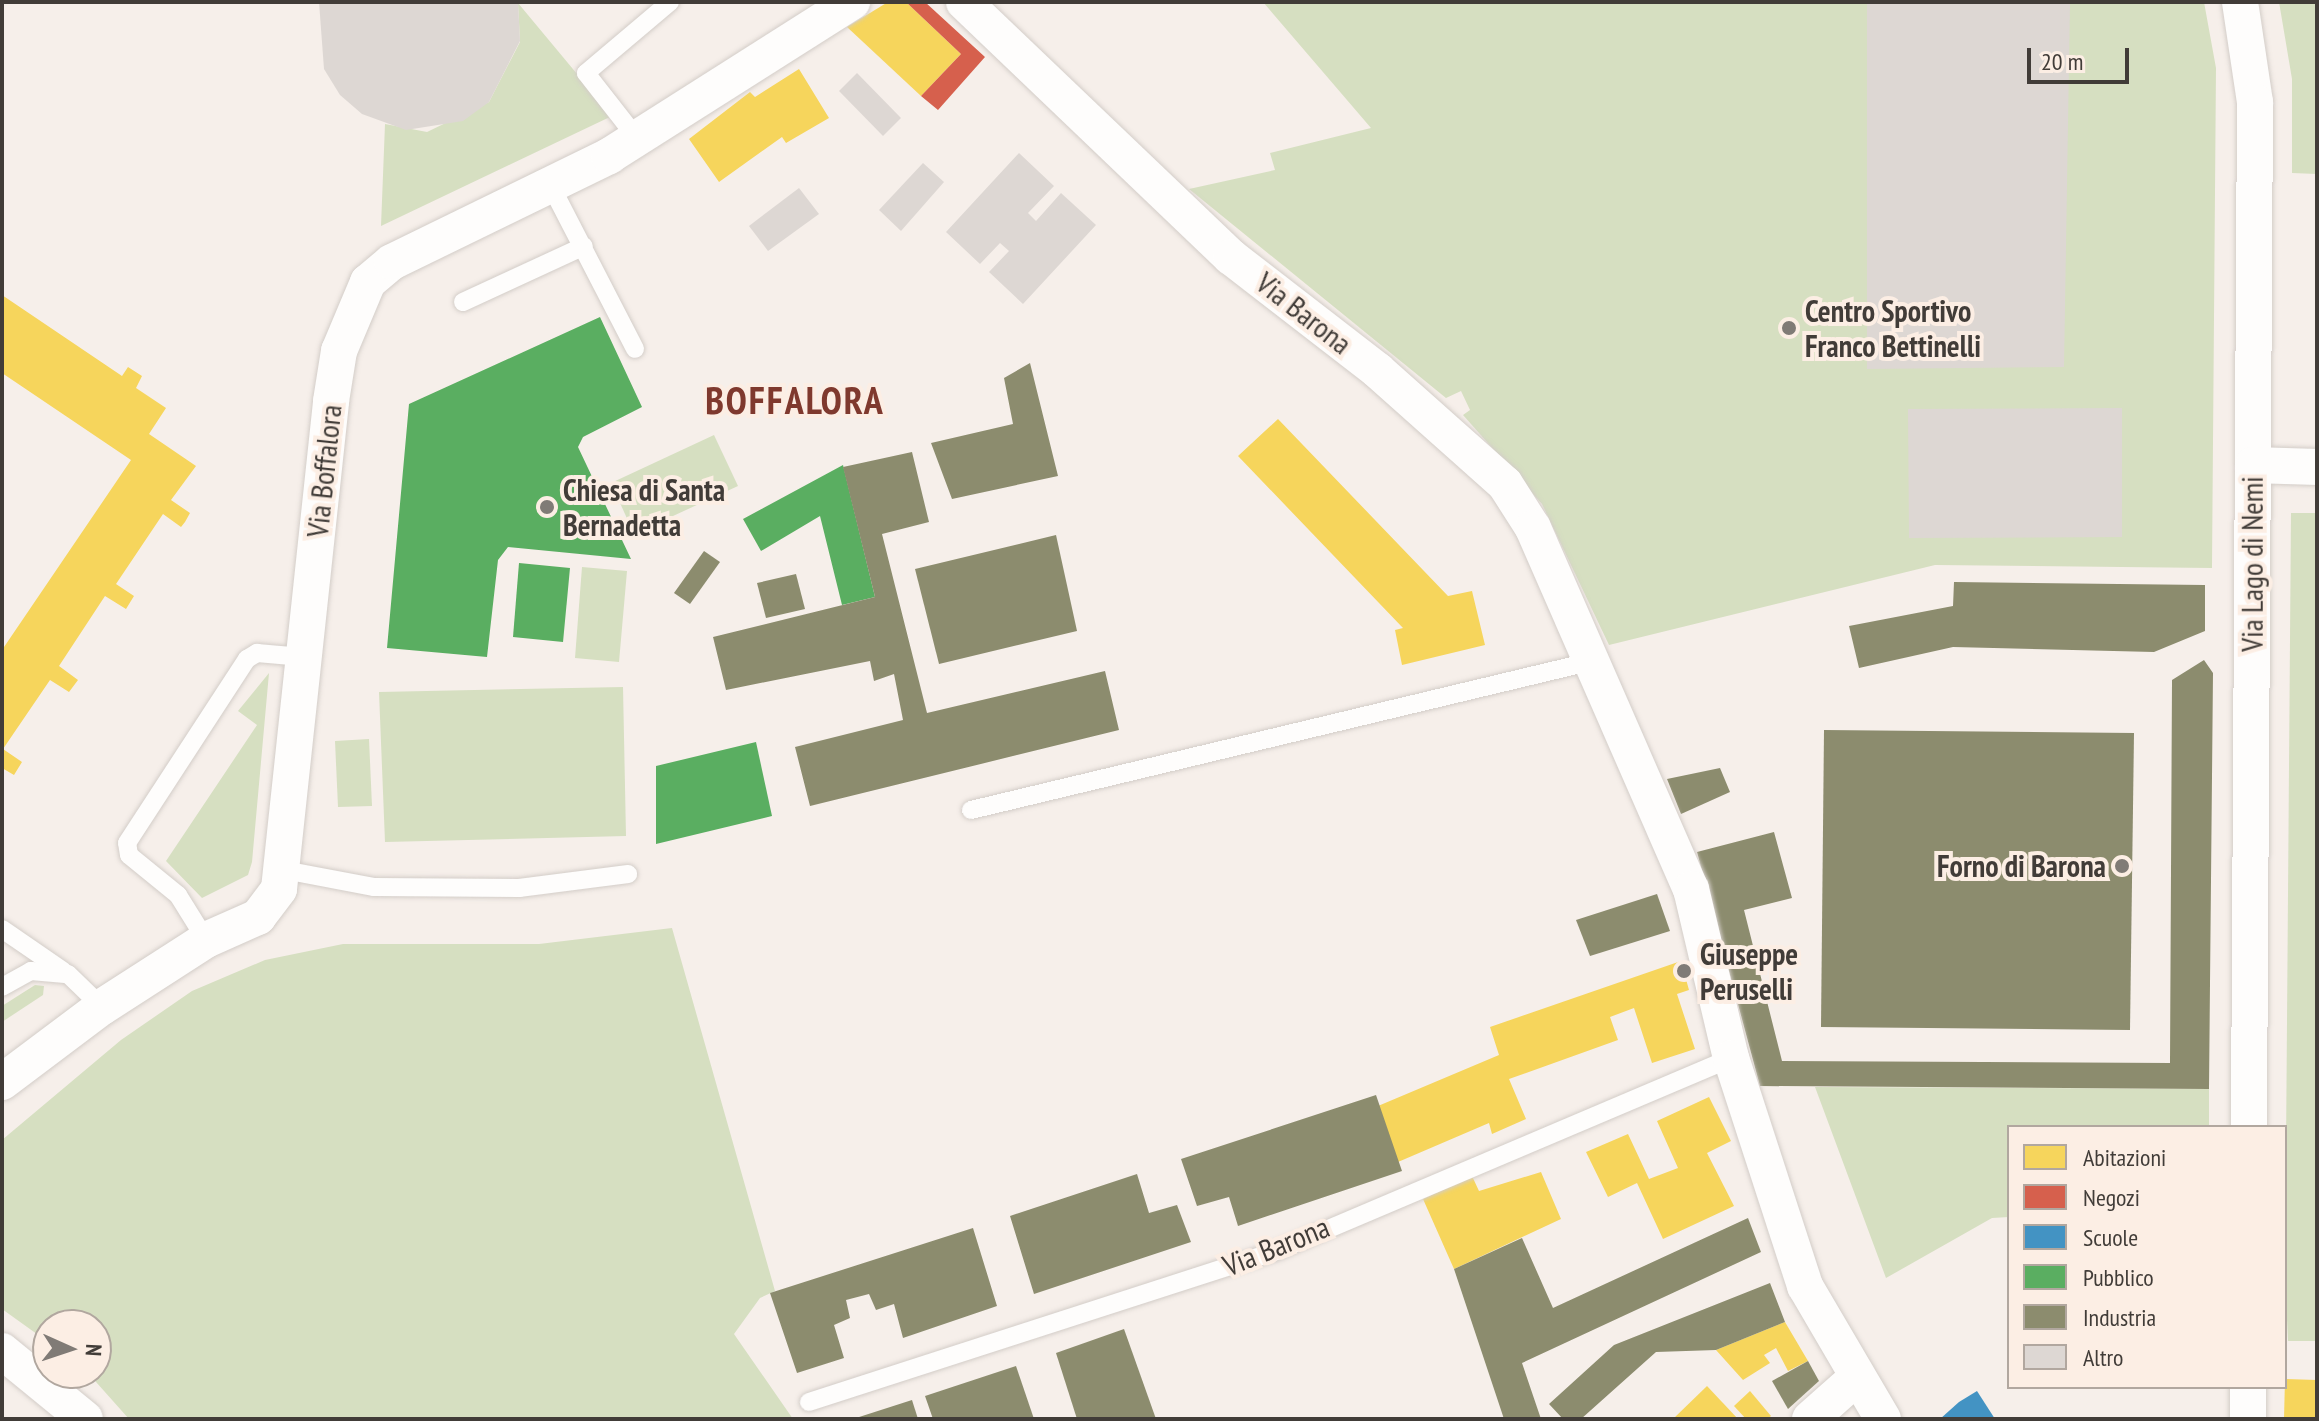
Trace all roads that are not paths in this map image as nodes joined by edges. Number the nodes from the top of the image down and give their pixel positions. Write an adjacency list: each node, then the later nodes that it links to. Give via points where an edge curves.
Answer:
1 (852, 2): 5 (street, Via Boffalora)
2 (964, 2): 13 (street, Via Barona, via 1231,257 1377,370 1505,484 1533,528)
3 (2240, 2): 10 (street, Via Lago di Nemi, via 2255,102)
4 (668, 3): 5 (lane, via 586,73)
5 (636, 137): 6 (street, Via Boffalora)
6 (552, 188): 7 (lane); 12 (street, Via Boffalora, via 392,262 355,307 331,401)
7 (584, 246): 8 (lane); 9 (lane)
8 (463, 302)
9 (635, 349)
10 (2253, 465): 11 (street); 24 (street, Via Lago di Nemi)
11 (2317, 467)
12 (303, 657): 15 (street, Via Boffalora); 18 (lane, via 257,653 247,659 127,843 129,855 178,895)
13 (1589, 662): 14 (lane); 22 (street, Via Barona, via 1691,889)
14 (971, 810)
15 (284, 870): 16 (lane, via 389,888 519,888); 18 (street, Via Boffalora, via 271,905)
16 (628, 874)
17 (2, 929): 19 (lane)
18 (206, 940): 21 (street, Via Boffalora)
19 (68, 974): 20 (lane, via 31,971); 21 (lane)
20 (2, 987)
21 (102, 1007): 23 (street, Via Boffalora)
22 (1731, 1058): 26 (street, Via Barona, via 1805,1286); 28 (lane, Via Barona, via 1279,1250)
23 (3, 1079)
24 (2249, 1125)
25 (2, 1351): 29 (street)
26 (1855, 1379): 30 (street); 31 (street, Via Barona)
27 (2248, 1389): 32 (street)
28 (809, 1402)
29 (85, 1419)
30 (1810, 1419)
31 (1883, 1419)
32 (2248, 1419)

